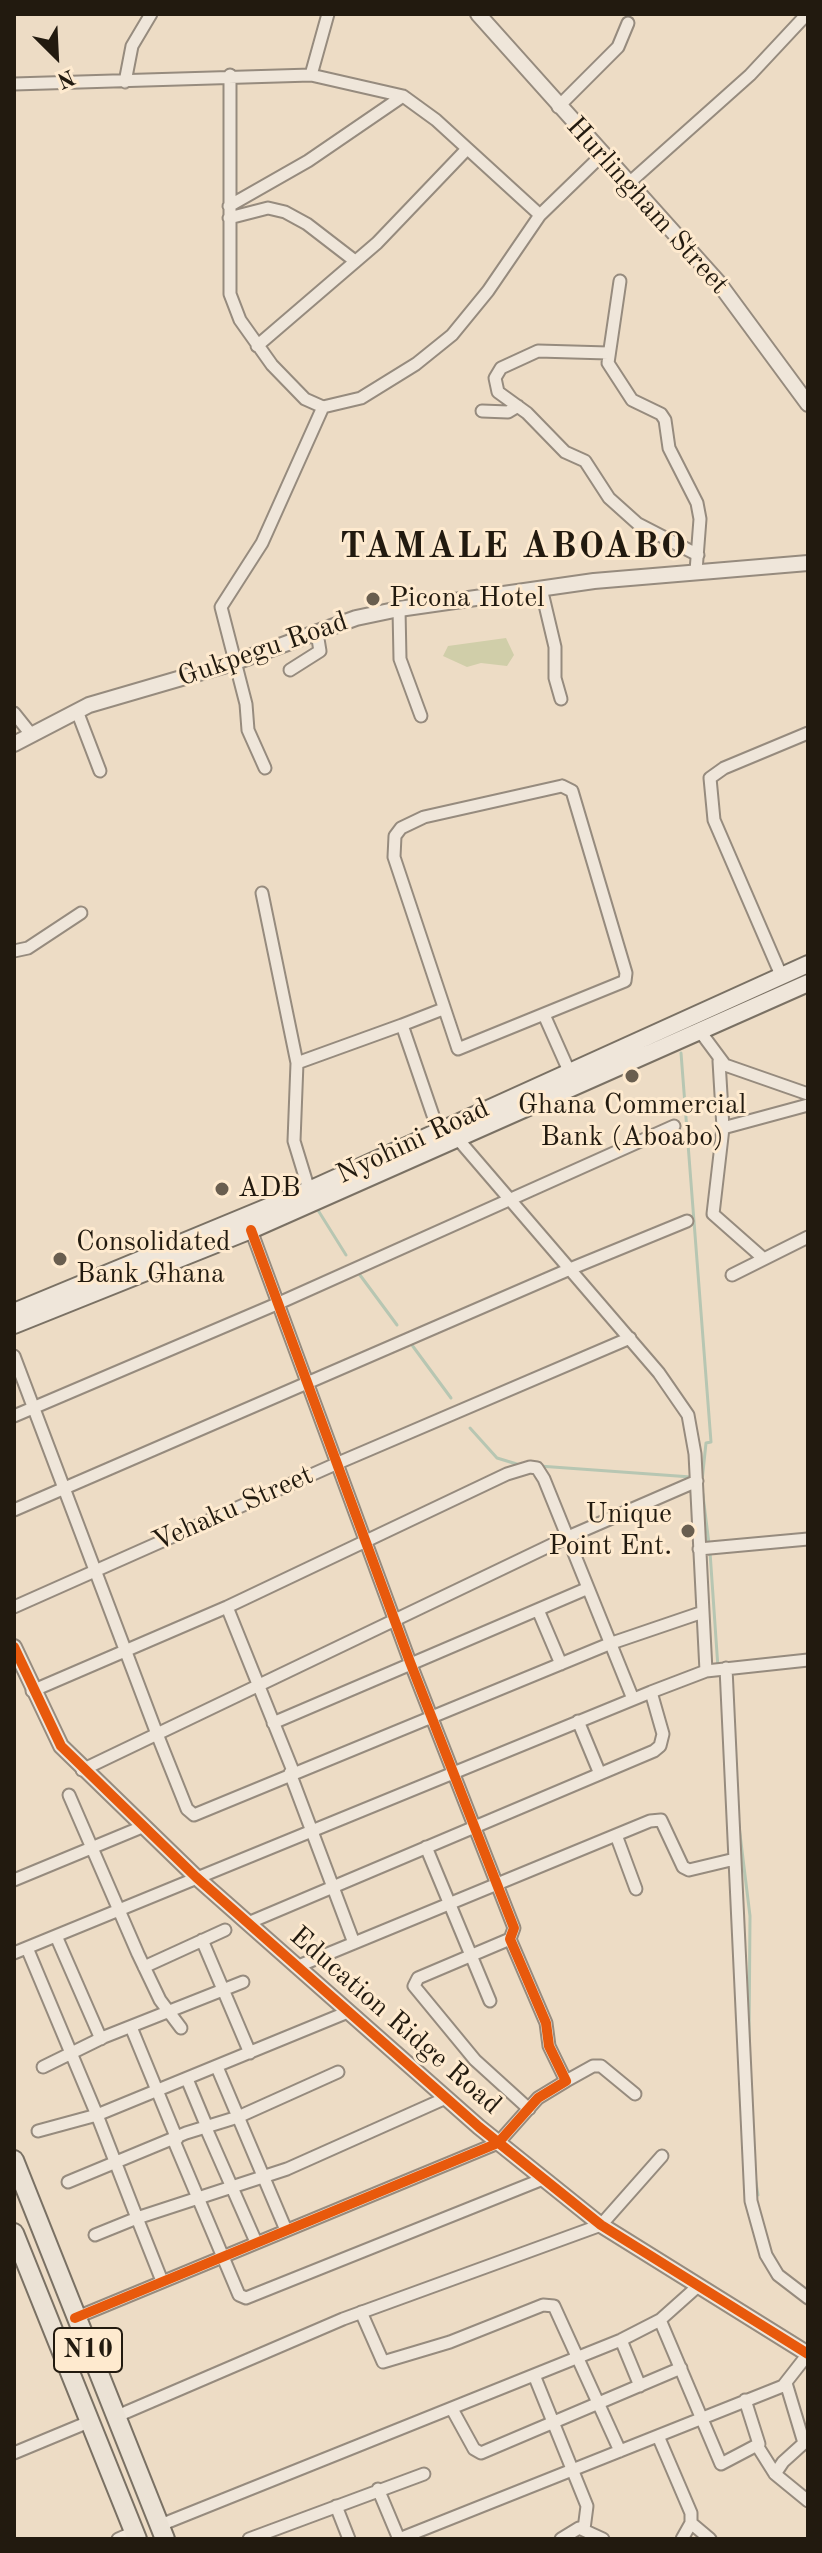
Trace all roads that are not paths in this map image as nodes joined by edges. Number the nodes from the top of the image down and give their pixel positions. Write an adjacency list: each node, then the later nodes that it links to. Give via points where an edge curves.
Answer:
1 (151, 14): 8 (street, via 132,46)
2 (328, 14): 7 (street)
3 (478, 14): 11 (street, Hurlingham Street)
4 (807, 14): 14 (street, via 750,75)
5 (628, 23): 11 (street, via 618,47)
6 (230, 75): 7 (street); 8 (street); 15 (street)
7 (311, 75): 10 (street)
8 (125, 82): 9 (street)
9 (14, 84)
10 (403, 96): 12 (street); 15 (street)
11 (558, 107): 13 (street, Hurlingham Street)
12 (466, 150): 16 (street); 17 (street)
13 (603, 154): 14 (street, Hurlingham Street); 16 (street)
14 (629, 183): 21 (street, Hurlingham Street, via 718,282)
15 (229, 212): 17 (street, via 285,212); 19 (street, via 230,294)
16 (540, 215): 23 (street, via 452,335 361,398)
17 (355, 261): 19 (street)
18 (620, 281): 20 (street)
19 (257, 346): 23 (street, via 305,399)
20 (608, 353): 22 (street, via 538,351 501,368 495,378 498,392); 25 (street, via 610,371 626,393 665,420 669,448 697,503)
21 (808, 404)
22 (518, 406): 24 (street, via 508,412); 25 (street, via 565,452 585,461 609,498 638,524)
23 (323, 407): 31 (street, via 262,543 223,600 221,614)
24 (482, 411)
25 (698, 555): 27 (street)
26 (808, 563): 27 (street, Gukpegu Road)
27 (696, 571): 28 (street, Gukpegu Road)
28 (541, 588): 29 (street, Gukpegu Road); 33 (street)
29 (399, 609): 30 (street, Gukpegu Road); 36 (street, via 400,659)
30 (317, 633): 31 (street, Gukpegu Road); 32 (street, via 320,651)
31 (233, 663): 34 (street, Gukpegu Road); 40 (street, via 248,730)
32 (290, 670)
33 (561, 699)
34 (77, 711): 37 (street, Gukpegu Road); 41 (street)
35 (14, 713): 37 (street)
36 (421, 716)
37 (30, 733): 39 (street, Gukpegu Road)
38 (808, 733): 46 (street, via 710,778 714,820)
39 (14, 744)
40 (265, 768)
41 (100, 771)
42 (262, 893): 53 (street)
43 (81, 913): 44 (street, via 28,948)
44 (14, 951)
45 (808, 964): 46 (main road, Nyohini Road)
46 (781, 975): 54 (main road, Nyohini Road)
47 (808, 983): 51 (main road, Nyohini Road)
48 (443, 1009): 49 (street, via 461,1050); 49 (street, via 394,857 395,836 424,817 562,786 572,791 627,977 622,984); 50 (street)
49 (545, 1017): 54 (street)
50 (402, 1025): 53 (street); 59 (street)
51 (699, 1030): 52 (street); 60 (main road, Nyohini Road)
52 (719, 1061): 55 (street); 58 (street)
53 (297, 1063): 61 (street, via 294,1141)
54 (569, 1071): 59 (main road, Nyohini Road)
55 (808, 1094)
56 (808, 1105): 58 (street)
57 (674, 1126): 62 (street)
58 (723, 1128): 66 (street, via 713,1214)
59 (438, 1130): 61 (main road, Nyohini Road)
60 (457, 1138): 62 (street); 64 (main road, Nyohini Road)
61 (309, 1190): 70 (main road, Nyohini Road)
62 (510, 1201): 67 (street); 69 (street)
63 (687, 1221): 67 (street)
64 (251, 1230): 69 (street); 71 (main road, Nyohini Road)
65 (808, 1237): 66 (street)
66 (764, 1259): 68 (street)
67 (570, 1269): 72 (street); 74 (street)
68 (732, 1275)
69 (279, 1303): 74 (street); 75 (street)
70 (14, 1312)
71 (14, 1325)
72 (630, 1338): 77 (street, Vehaku Street); 78 (street, via 688,1415)
73 (14, 1356): 75 (street)
74 (307, 1382): 77 (street); 79 (street)
75 (34, 1407): 76 (street); 79 (street)
76 (14, 1416)
77 (338, 1463): 83 (street); 85 (street, Vehaku Street)
78 (697, 1481): 81 (street); 84 (street)
79 (66, 1488): 80 (street); 85 (street)
80 (14, 1510)
81 (568, 1537): 83 (street, via 541,1473 530,1467); 86 (street); 91 (street)
82 (808, 1539): 84 (street)
83 (366, 1542): 88 (street); 91 (street)
84 (699, 1549): 90 (street)
85 (97, 1570): 87 (street, Vehaku Street); 94 (street)
86 (586, 1589): 89 (street); 92 (street)
87 (14, 1607)
88 (227, 1607): 94 (street); 100 (street)
89 (538, 1610): 96 (street); 97 (street)
90 (703, 1612): 92 (street); 99 (street)
91 (395, 1620): 96 (street); 100 (street)
92 (609, 1644): 97 (street); 103 (street)
93 (14, 1647): 101 (street, Education Ridge Road)
94 (126, 1651): 101 (street); 107 (street)
95 (808, 1660): 98 (street)
96 (410, 1662): 104 (street); 106 (street)
97 (561, 1664): 104 (street)
98 (726, 1668): 99 (street); 119 (street)
99 (706, 1671): 102 (street)
100 (257, 1687): 106 (street); 107 (street)
101 (32, 1691): 108 (street, Education Ridge Road, via 61,1746)
102 (651, 1692): 103 (street); 111 (street, via 662,1726 660,1746)
103 (633, 1699): 105 (street)
104 (432, 1718): 109 (street); 110 (street)
105 (578, 1721): 110 (street); 111 (street)
106 (273, 1723): 109 (street)
107 (157, 1734): 108 (street); 109 (street, via 194,1815)
108 (82, 1770): 114 (street, Education Ridge Road)
109 (292, 1772): 115 (street)
110 (453, 1772): 113 (street); 115 (street)
111 (600, 1774): 113 (street)
112 (69, 1795): 118 (street)
113 (474, 1826): 117 (street); 122 (street)
114 (142, 1827): 118 (street); 120 (street, Education Ridge Road)
115 (312, 1831): 120 (street); 123 (street)
116 (616, 1835): 119 (street, via 657,1819 666,1827 683,1867); 122 (street); 124 (street)
117 (426, 1847): 123 (street); 125 (street)
118 (91, 1848): 121 (street); 126 (street)
119 (735, 1859): 180 (street, via 754,2218 778,2275)
120 (196, 1877): 126 (street); 127 (street, Education Ridge Road)
121 (14, 1880)
122 (496, 1884): 125 (street); 130 (street, via 514,1928)
123 (332, 1887): 127 (street); 132 (street)
124 (636, 1889)
125 (449, 1904): 132 (street); 135 (street)
126 (117, 1909): 129 (street); 136 (street)
127 (248, 1923): 137 (street, Education Ridge Road)
128 (225, 1930): 131 (street)
129 (56, 1936): 133 (street); 145 (street)
130 (510, 1939): 135 (street); 152 (street)
131 (202, 1940): 136 (street); 139 (street)
132 (354, 1943): 137 (street)
133 (27, 1948): 134 (street); 147 (street)
134 (14, 1953)
135 (469, 1955): 140 (street); 156 (street, via 418,1978 414,1986 475,2060)
136 (144, 1967): 141 (street)
137 (296, 1967): 142 (street, Education Ridge Road)
138 (243, 1982): 139 (street)
139 (222, 1991): 141 (street); 146 (street)
140 (490, 2001)
141 (168, 2012): 143 (street); 144 (street)
142 (348, 2012): 146 (street); 155 (street, Education Ridge Road)
143 (131, 2027): 145 (street); 153 (street)
144 (181, 2028)
145 (101, 2039): 147 (street)
146 (250, 2053): 149 (street)
147 (70, 2055): 148 (street); 157 (street)
148 (43, 2067)
149 (217, 2067): 151 (street); 158 (street)
150 (338, 2072): 158 (street)
151 (187, 2079): 153 (street); 159 (street)
152 (566, 2081): 154 (street, via 601,2066); 156 (street)
153 (158, 2091): 157 (street); 161 (street)
154 (635, 2094)
155 (446, 2098): 162 (street, Education Ridge Road); 166 (street)
156 (529, 2109): 162 (street)
157 (97, 2115): 160 (street); 165 (street)
158 (238, 2117): 159 (street); 166 (street)
159 (206, 2127): 161 (street); 169 (street)
160 (38, 2131)
161 (176, 2140): 165 (street); 170 (street)
162 (498, 2143): 167 (street, Education Ridge Road); 173 (street)
163 (662, 2156): 172 (street)
164 (14, 2160): 182 (highway, N10)
165 (115, 2163): 168 (street); 171 (street)
166 (263, 2175): 169 (street); 173 (street)
167 (543, 2179): 172 (street, Education Ridge Road); 177 (street, via 246,2298 239,2295)
168 (68, 2182)
169 (232, 2185): 170 (street); 176 (street)
170 (198, 2197): 171 (street); 177 (street)
171 (137, 2218): 175 (street); 178 (street)
172 (601, 2225): 179 (street, Education Ridge Road); 181 (street)
173 (286, 2230): 176 (street)
174 (14, 2233): 196 (highway, N10)
175 (95, 2235)
176 (256, 2242): 177 (street)
177 (223, 2256): 178 (street)
178 (162, 2281): 182 (street)
179 (697, 2287): 183 (street); 185 (street, Education Ridge Road)
180 (808, 2298)
181 (361, 2312): 186 (street, via 383,2362 552,2304); 194 (street)
182 (75, 2318): 194 (highway, N10)
183 (660, 2320): 184 (street); 187 (street)
184 (621, 2340): 186 (street); 190 (street)
185 (808, 2354): 189 (street)
186 (580, 2357): 188 (street); 192 (street)
187 (681, 2368): 190 (street); 195 (street)
188 (534, 2375): 193 (street); 197 (street)
189 (786, 2383): 191 (street); 204 (street, via 804,2443)
190 (640, 2386): 192 (street)
191 (745, 2400): 195 (street); 199 (street)
192 (600, 2404): 197 (street); 200 (street)
193 (452, 2409): 197 (street, via 481,2453); 210 (street)
194 (115, 2417): 210 (highway, N10)
195 (701, 2419): 198 (street); 199 (street, via 721,2464)
196 (91, 2421): 201 (street); 211 (highway, N10)
197 (553, 2423): 202 (street)
198 (658, 2436): 200 (street); 208 (street, via 689,2505)
199 (758, 2447): 204 (street)
200 (620, 2451): 202 (street)
201 (14, 2453)
202 (572, 2470): 205 (street, via 399,2539); 209 (street, via 587,2506)
203 (424, 2474): 205 (street)
204 (775, 2474): 206 (street)
205 (378, 2489): 207 (street)
206 (808, 2501)
207 (336, 2506): 212 (street); 213 (street)
208 (691, 2523): 216 (street); 217 (street)
209 (584, 2529): 214 (street, via 571,2530); 215 (street)
210 (162, 2532)
211 (130, 2537)
212 (249, 2539)
213 (349, 2539)
214 (561, 2539)
215 (603, 2539)
216 (682, 2539)
217 (710, 2539)

